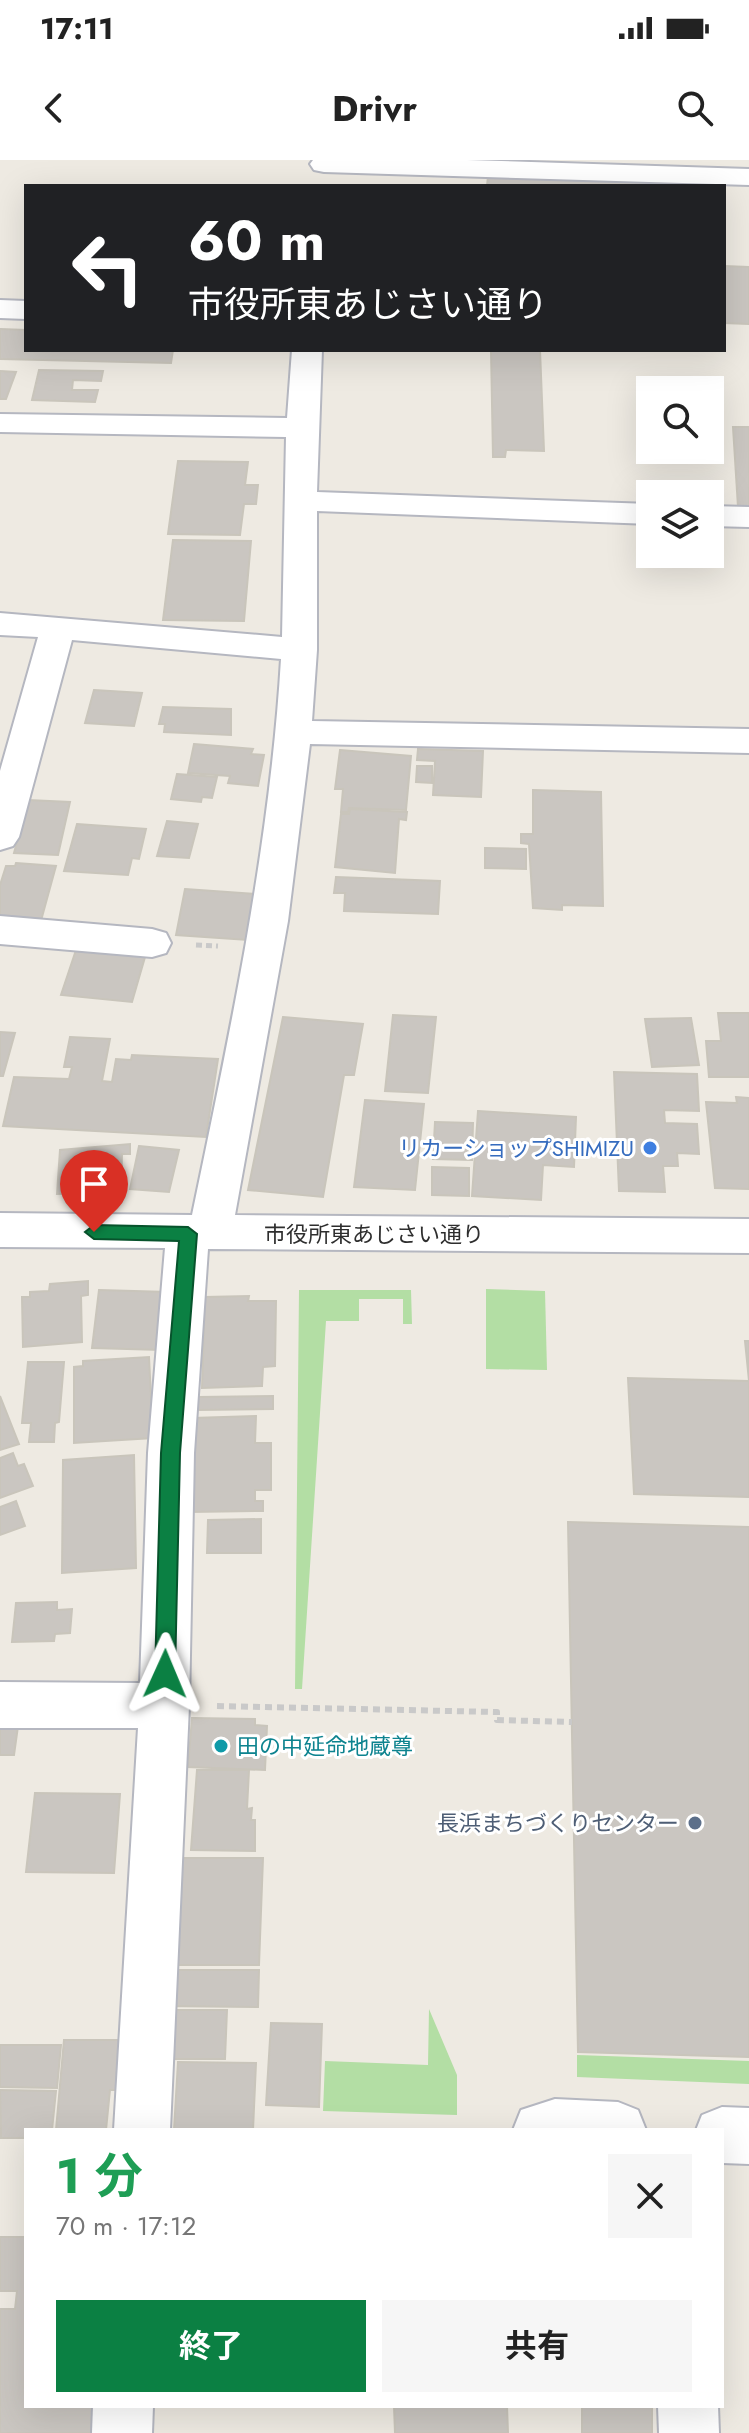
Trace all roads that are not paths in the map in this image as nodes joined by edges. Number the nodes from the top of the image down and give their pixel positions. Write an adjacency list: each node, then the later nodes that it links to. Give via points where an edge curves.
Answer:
1 (488, 164): 2 (street); 3 (street)
2 (323, 170)
3 (749, 177)
4 (0, 309): 5 (street)
5 (24, 310)
6 (307, 352): 8 (street)
7 (0, 423): 8 (street)
8 (300, 428): 9 (street)
9 (299, 501): 10 (street); 15 (street)
10 (636, 513)
11 (724, 516): 12 (street)
12 (749, 517)
13 (0, 624): 14 (street)
14 (58, 628): 15 (street); 18 (street)
15 (300, 650): 16 (street)
16 (293, 732): 17 (street); 22 (street, via 267,949)
17 (749, 741)
18 (0, 837)
19 (0, 930): 20 (street)
20 (152, 943)
21 (0, 1230): 22 (street, 市役所東あじさい通り)
22 (199, 1234): 23 (street, 市役所東あじさい通り); 25 (street, via 171,1453)
23 (749, 1236)
24 (0, 1705): 25 (street)
25 (164, 1706): 26 (street)
26 (142, 2128)
27 (550, 2128): 28 (street)
28 (576, 2128)
29 (724, 2135): 30 (street)
30 (749, 2136)
31 (123, 2408): 33 (street)
32 (688, 2408): 34 (street)
33 (122, 2433)
34 (689, 2433)

